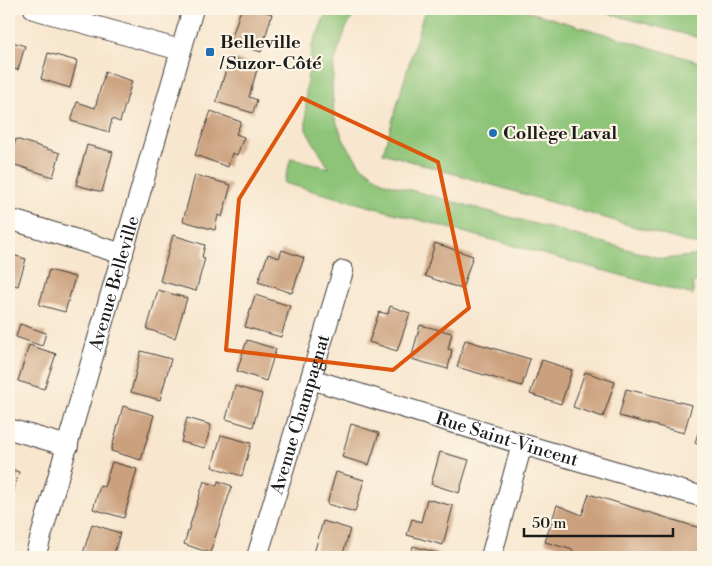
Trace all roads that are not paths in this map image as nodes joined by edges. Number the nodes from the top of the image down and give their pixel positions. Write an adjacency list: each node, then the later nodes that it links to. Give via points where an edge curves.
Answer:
1 (34, 9): 3 (street)
2 (193, 9): 3 (street, Avenue Belleville)
3 (180, 50): 5 (street, Avenue Belleville)
4 (9, 219): 5 (street)
5 (123, 254): 10 (street, Avenue Belleville)
6 (343, 271): 7 (street, Avenue Champagnat)
7 (311, 379): 9 (street, Rue Saint-Vincent); 13 (street, Avenue Champagnat)
8 (9, 429): 10 (street)
9 (522, 444): 11 (street, Rue Saint-Vincent); 14 (street)
10 (68, 446): 12 (street, Avenue Belleville)
11 (703, 497)
12 (35, 557)
13 (257, 557)
14 (491, 557)

